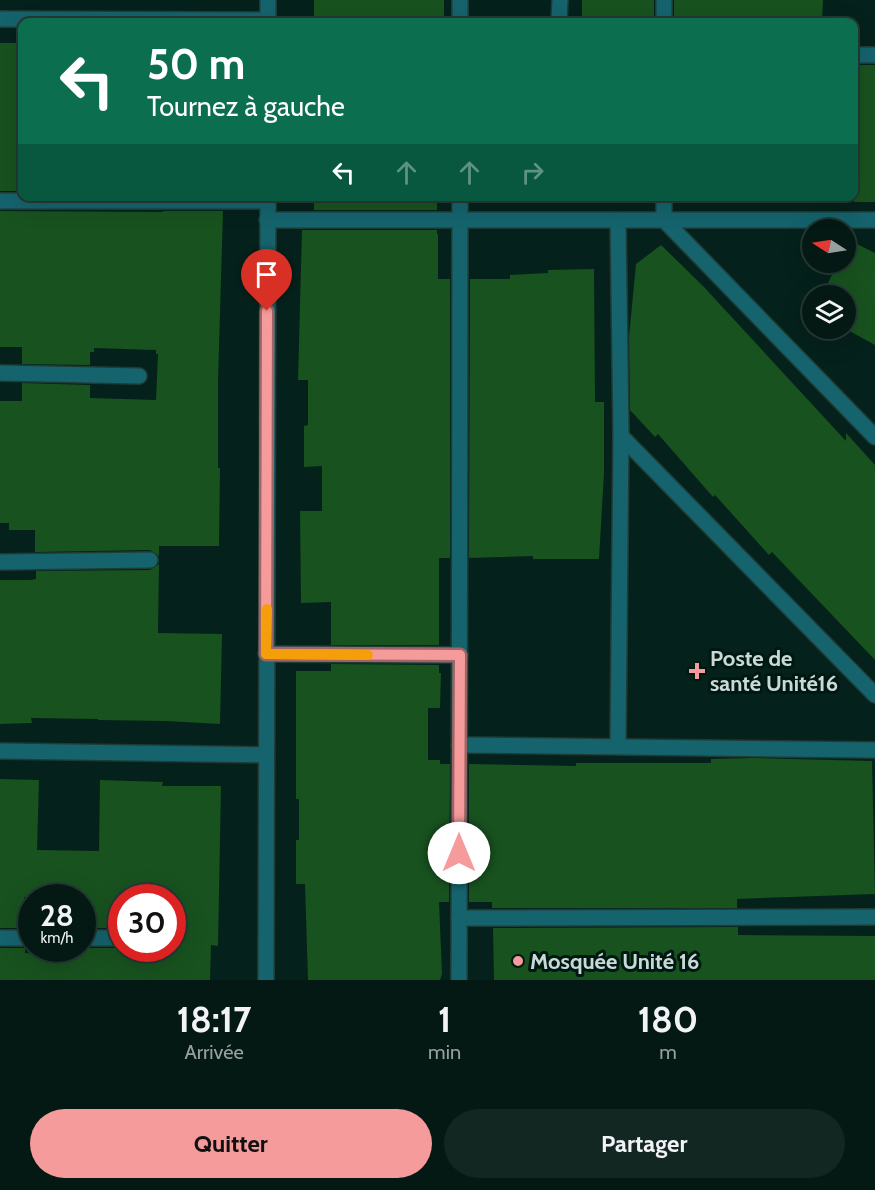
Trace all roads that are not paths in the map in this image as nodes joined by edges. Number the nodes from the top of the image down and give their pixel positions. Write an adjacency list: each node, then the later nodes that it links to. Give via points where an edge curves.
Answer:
1 (268, 0): 5 (street)
2 (460, 0): 6 (street)
3 (560, 0): 7 (street)
4 (664, 0): 8 (street)
5 (268, 18)
6 (460, 18)
7 (559, 18)
8 (664, 18)
9 (0, 20): 10 (street)
10 (18, 20)
11 (858, 55): 12 (street)
12 (875, 55)
13 (0, 201): 14 (street)
14 (18, 201)
15 (268, 201): 18 (street)
16 (460, 201): 19 (street)
17 (664, 201): 21 (street)
18 (267, 220): 19 (street); 29 (street)
19 (460, 220): 20 (street); 30 (street)
20 (618, 220): 21 (street); 25 (street)
21 (664, 220): 22 (street); 26 (street)
22 (875, 220)
23 (0, 373): 24 (street)
24 (139, 376)
25 (621, 436): 31 (street); 33 (street)
26 (875, 437)
27 (150, 560): 28 (street)
28 (0, 562)
29 (266, 654): 30 (street); 36 (street)
30 (460, 655): 32 (street)
31 (875, 695)
32 (459, 745): 33 (street); 38 (street)
33 (618, 746): 34 (street)
34 (875, 750)
35 (0, 752): 36 (street)
36 (266, 755): 41 (street)
37 (875, 917): 38 (street)
38 (459, 918): 42 (street)
39 (0, 938): 40 (street)
40 (18, 938)
41 (266, 980)
42 (459, 980)

